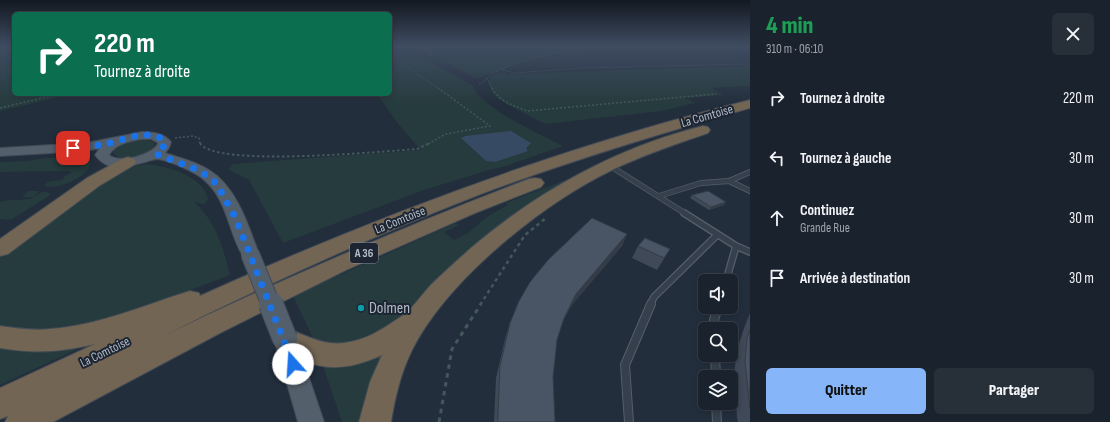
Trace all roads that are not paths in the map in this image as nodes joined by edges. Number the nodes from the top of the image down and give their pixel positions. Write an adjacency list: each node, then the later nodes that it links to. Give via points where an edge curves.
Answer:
1 (750, 104): 19 (highway, La Comtoise / A 36, via 533,170 435,205)
2 (750, 114): 3 (highway, La Comtoise / A 36)
3 (724, 122): 22 (highway, via 611,164 540,204 482,250 449,282); 27 (highway, La Comtoise / A 36, via 538,181 393,240 244,308)
4 (117, 142): 5 (main road, via 86,147); 6 (main road, via 142,136 158,137 164,140 165,145); 8 (main road, via 105,149)
5 (0, 152)
6 (156, 154): 9 (main road); 24 (main road, bridge, via 193,168 210,177 218,186 236,219)
7 (0, 157): 8 (main road, via 83,154)
8 (103, 157): 9 (main road, via 114,162); 16 (highway, via 97,168 81,181)
9 (128, 162): 18 (highway, via 84,188)
10 (615, 169): 14 (lane)
11 (750, 172): 12 (lane)
12 (728, 181): 13 (lane); 14 (lane, via 693,184)
13 (750, 191)
14 (659, 196): 15 (lane)
15 (717, 235): 17 (lane); 30 (lane, via 654,297 625,365)
16 (0, 237)
17 (736, 246): 20 (lane); 21 (lane)
18 (0, 249)
19 (321, 252): 23 (highway, via 96,332 42,341); 25 (highway, La Comtoise / A 36)
20 (750, 252)
21 (728, 274)
22 (416, 320): 24 (highway, via 380,344 352,354 333,355 311,351); 29 (highway, via 390,371)
23 (0, 337)
24 (284, 339): 28 (main road)
25 (0, 404)
26 (716, 410): 31 (lane)
27 (20, 422)
28 (311, 422)
29 (375, 422)
30 (629, 422)
31 (717, 422)

